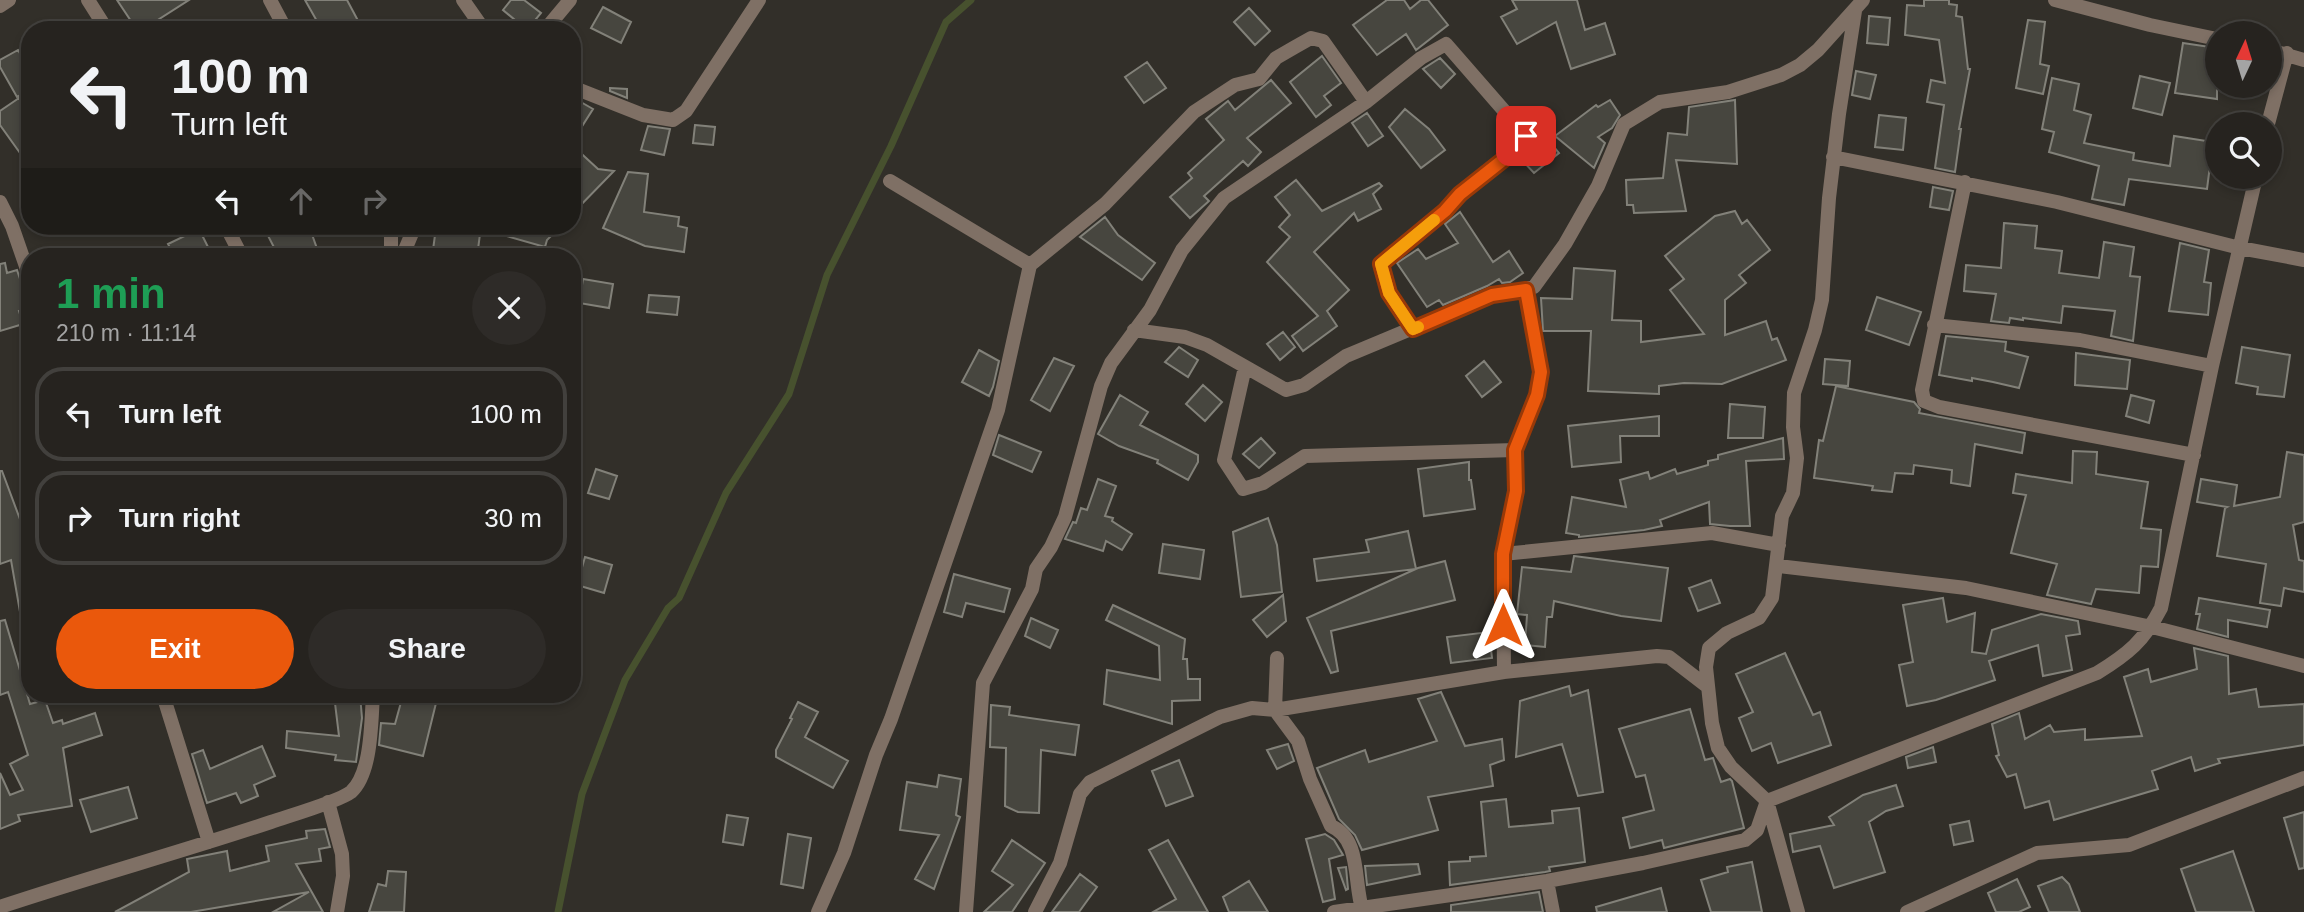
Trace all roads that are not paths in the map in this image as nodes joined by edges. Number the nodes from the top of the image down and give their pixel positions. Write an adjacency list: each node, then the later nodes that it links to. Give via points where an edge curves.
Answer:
1 (9, 0): 8 (street)
2 (88, 0): 10 (street)
3 (270, 0): 11 (street)
4 (463, 0): 12 (street)
5 (570, 0): 13 (street)
6 (759, 0): 18 (street, via 686,111 673,120 643,115)
7 (2054, 0): 14 (street)
8 (0, 6)
9 (1859, 6): 21 (street); 30 (street, via 1818,50 1781,75 1728,92 1660,102 1624,124 1598,186 1565,244 1534,287)
10 (101, 21)
11 (281, 21)
12 (478, 21)
13 (552, 21)
14 (2205, 36)
15 (2282, 52): 16 (street)
16 (2287, 53): 17 (street); 20 (street)
17 (2304, 60)
18 (581, 91)
19 (1366, 102): 29 (street, via 1323,40 1311,38 1276,58 1259,79 1235,85 1194,112 1105,204); 32 (street, via 1420,58 1446,44 1526,136 1525,147 1460,194 1381,264 1389,293); 33 (street, via 1224,198 1182,250)
20 (2271, 112)
21 (1833, 158): 23 (street); 38 (street, via 1822,300 1794,393 1797,458)
22 (890, 181): 29 (street)
23 (1965, 182): 26 (street); 31 (street)
24 (2253, 189): 26 (street)
25 (0, 202): 27 (street)
26 (2240, 247): 28 (street); 34 (street)
27 (21, 252)
28 (2304, 260)
29 (1030, 265): 58 (street, via 998,410 844,853)
30 (1526, 290): 32 (street, via 1492,295); 36 (street, via 1541,372)
31 (1934, 325): 34 (street, via 2080,340); 37 (street, via 1924,401)
32 (1413, 329): 35 (street, via 1346,356 1304,385 1286,390)
33 (1134, 330): 35 (street, via 1185,337); 59 (street, via 1101,386 1065,517 983,683)
34 (2212, 366): 37 (street)
35 (1245, 367): 36 (street, via 1224,460 1244,489 1263,483 1304,456)
36 (1515, 450): 39 (street, via 1516,491)
37 (2194, 455): 41 (street, via 2161,608)
38 (1779, 545): 39 (street, via 1712,533); 40 (street)
39 (1503, 554): 44 (street)
40 (1778, 566): 41 (street, via 1966,588); 45 (street, via 1772,598 1759,618 1727,633 1709,648)
41 (2152, 626): 43 (street); 51 (street, via 2128,653 2097,673)
42 (1277, 658): 48 (street)
43 (2304, 666)
44 (1504, 672): 45 (street, via 1657,656 1669,657); 48 (street)
45 (1708, 687): 51 (street, via 1718,748)
46 (166, 703): 52 (street)
47 (372, 703): 50 (street, via 362,778 350,793)
48 (1275, 710): 56 (street, via 1298,741 1331,826 1341,830 1351,846); 60 (street, via 1252,708 1220,717 1090,782 1080,793 1060,863)
49 (2304, 778): 64 (street, via 2129,845 2037,853)
50 (328, 802): 52 (street); 57 (street, via 342,854)
51 (1767, 802): 53 (street, via 1757,830 1745,840); 63 (street)
52 (209, 842): 54 (street)
53 (1547, 881): 56 (street); 62 (street)
54 (27, 905): 55 (street)
55 (0, 906)
56 (1362, 910): 61 (street)
57 (337, 912)
58 (818, 912)
59 (966, 912)
60 (1035, 912)
61 (1334, 912)
62 (1553, 912)
63 (1798, 912)
64 (1907, 912)

